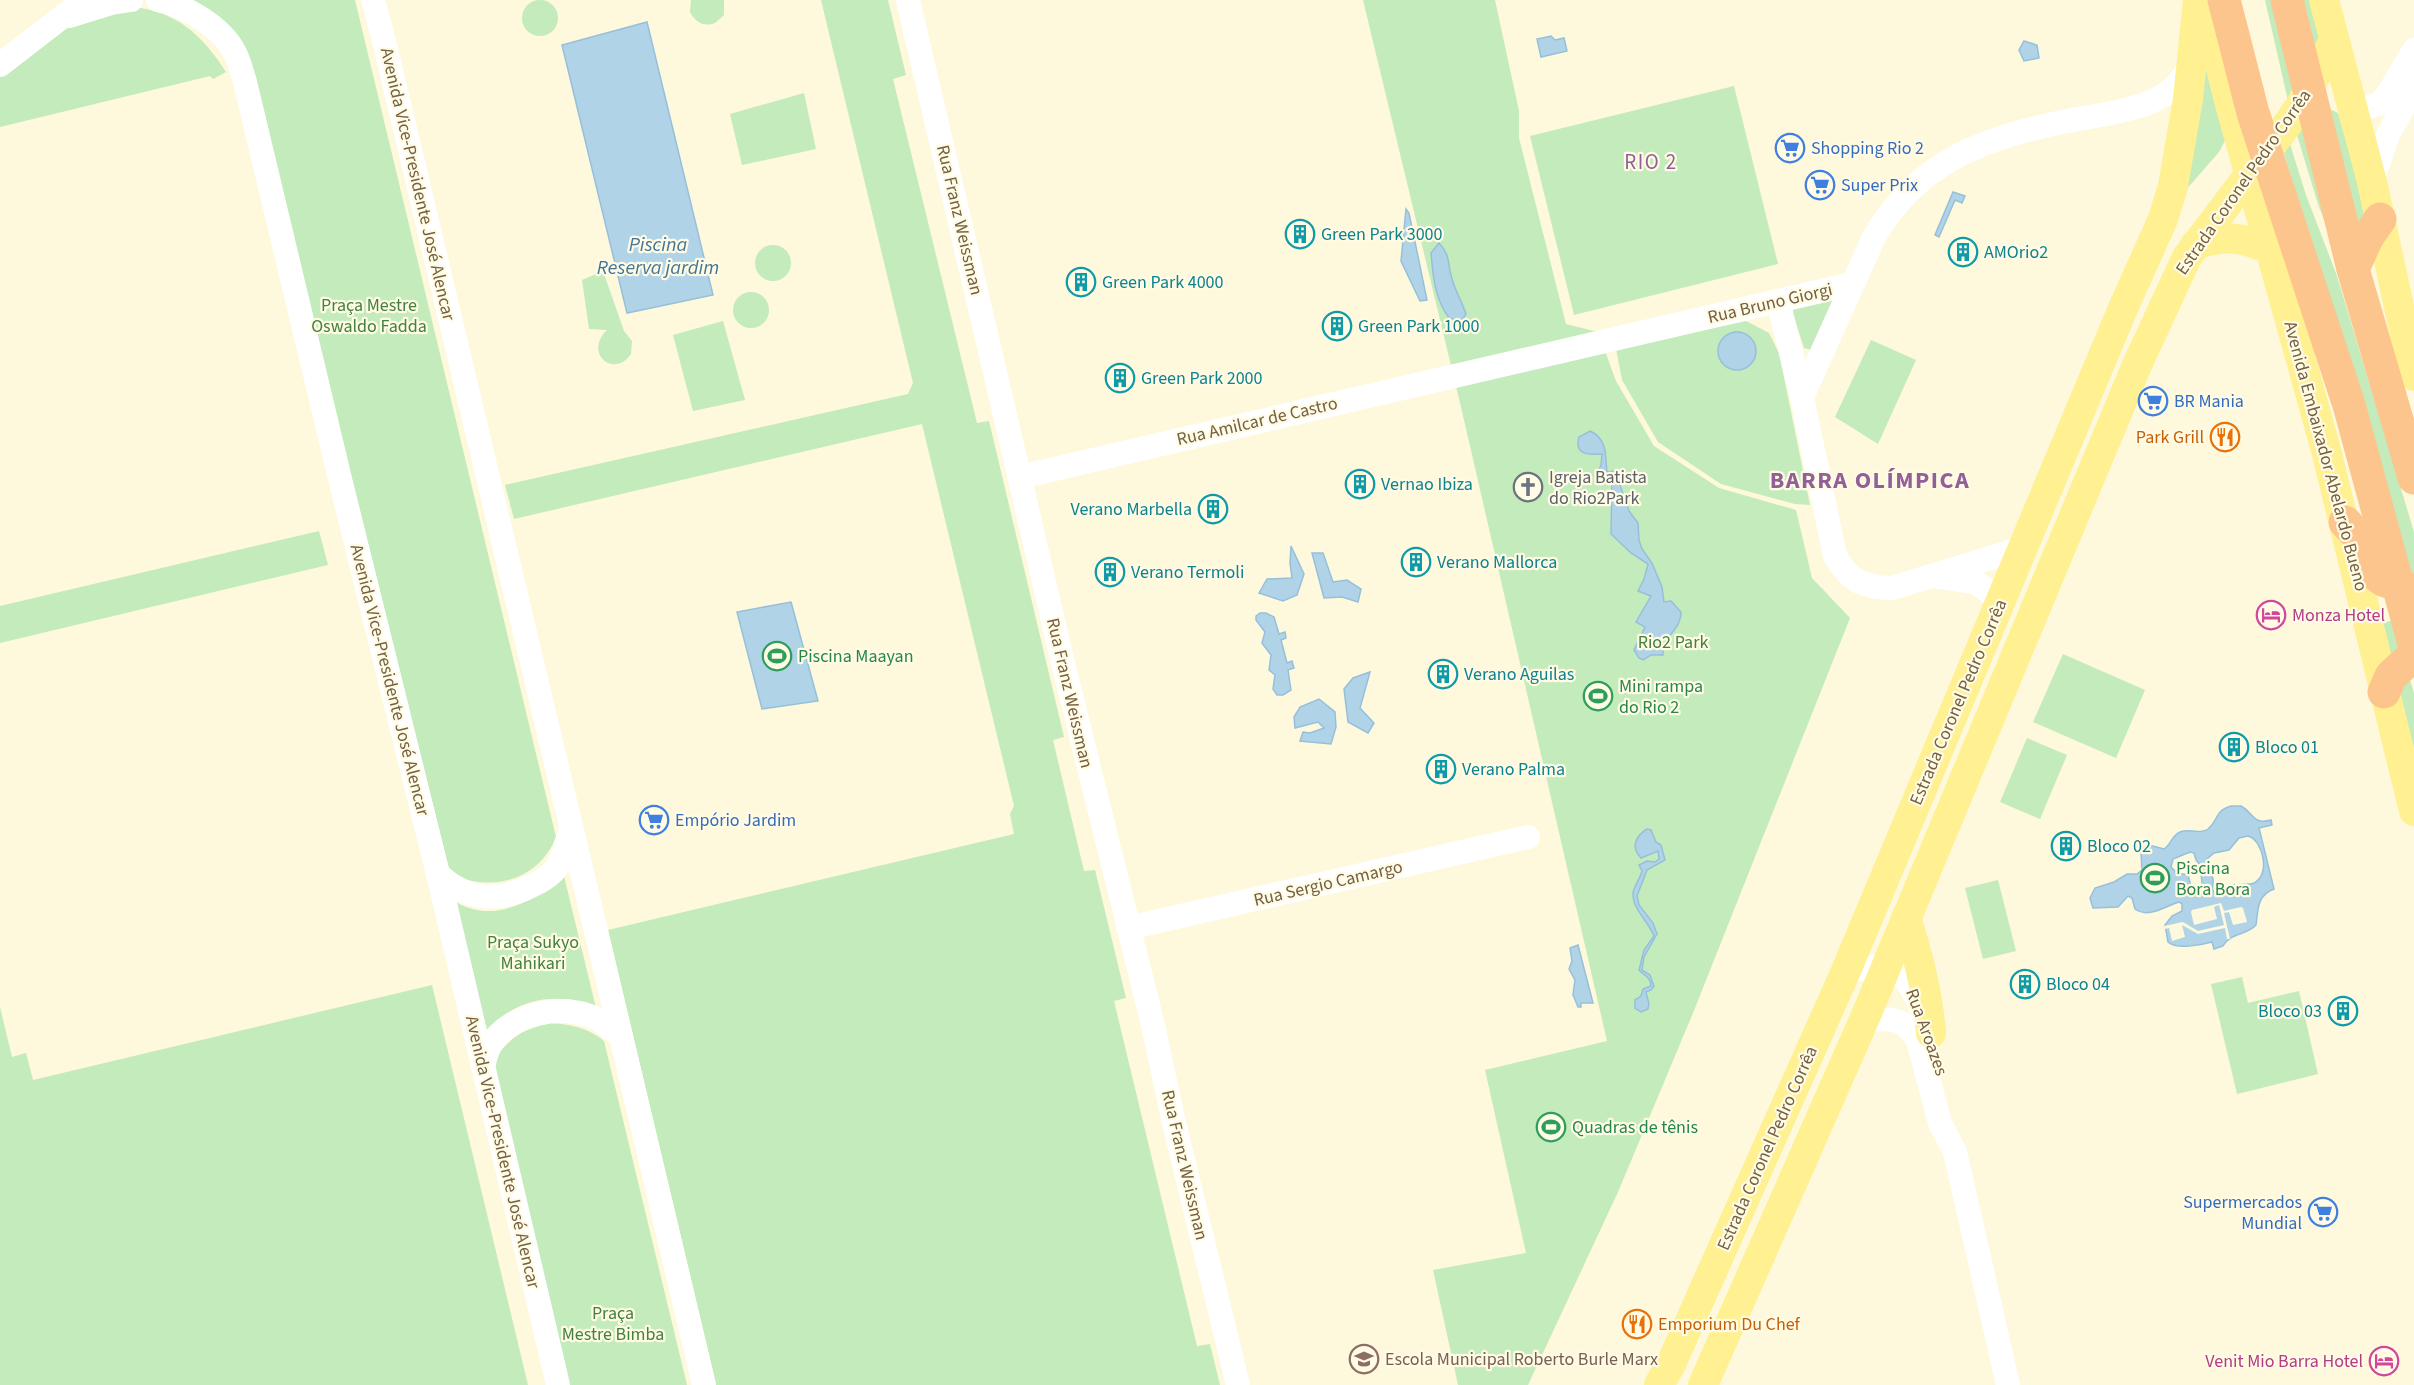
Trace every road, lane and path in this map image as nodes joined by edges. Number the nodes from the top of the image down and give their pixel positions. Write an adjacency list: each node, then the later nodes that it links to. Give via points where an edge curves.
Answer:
1 (84, 0): 11 (street)
2 (131, 0): 11 (street)
3 (373, 0): 42 (street, Avenida Vice-Presidente José Alencar)
4 (908, 0): 30 (street, Rua Franz Weissman)
5 (2198, 0): 15 (main road, Estrada Coronel Pedro Corrêa)
6 (2204, 0): 19 (main road)
7 (2224, 0): 19 (highway)
8 (2287, 0): 17 (highway)
9 (2324, 0): 12 (main road)
10 (168, 1): 44 (street, Avenida Vice-Presidente José Alencar, via 194,13 226,42 245,82)
11 (58, 20): 14 (street)
12 (2334, 40): 17 (main road, Estrada Coronel Pedro Corrêa); 18 (main road)
13 (2414, 50): 16 (street)
14 (0, 65)
15 (2191, 65): 25 (street, Rua Bruno Giorgi, via 2174,88 2148,103 2006,135 1981,143 1931,171 1882,222); 34 (main road, Estrada Coronel Pedro Corrêa, via 2168,205)
16 (2410, 80): 18 (street, via 2379,104); 20 (street)
17 (2308, 90): 19 (main road, Estrada Coronel Pedro Corrêa); 24 (highway)
18 (2354, 111): 20 (main road)
19 (2258, 163): 22 (main road, Estrada Coronel Pedro Corrêa); 23 (main road, Avenida Embaixador Abelardo Bueno); 36 (highway, Avenida Embaixador Abelardo Bueno, via 2349,405)
20 (2372, 182): 21 (main road)
21 (2380, 219): 24 (highway); 28 (main road)
22 (2196, 243): 23 (main road, via 2229,237); 32 (main road, Estrada Coronel Pedro Corrêa, via 2166,299)
23 (2272, 250): 33 (main road, Avenida Embaixador Abelardo Bueno)
24 (2353, 269): 31 (highway)
25 (1851, 284): 26 (street, Rua Bruno Giorgi); 29 (street)
26 (1778, 302): 27 (street, Rua Bruno Giorgi); 29 (street)
27 (1506, 365): 30 (street, Rua Amilcar de Castro)
28 (2414, 376)
29 (1802, 398): 35 (street, via 1835,556 1843,570 1861,583 1877,587 1892,588)
30 (1020, 477): 46 (street, Rua Franz Weissman)
31 (2414, 478)
32 (2072, 522): 34 (main road); 45 (main road, Estrada Coronel Pedro Corrêa)
33 (2345, 522): 36 (highway, via 2356,532 2373,572 2383,580); 40 (main road, Avenida Embaixador Abelardo Bueno)
34 (2023, 548): 35 (street); 37 (main road, Estrada Coronel Pedro Corrêa)
35 (1934, 577): 37 (street, via 1975,582)
36 (2406, 587): 38 (highway, Avenida Embaixador Abelardo Bueno)
37 (2001, 600): 48 (main road, Estrada Coronel Pedro Corrêa)
38 (2414, 644)
39 (2414, 655): 40 (highway, via 2391,676)
40 (2384, 692): 41 (main road, Avenida Embaixador Abelardo Bueno)
41 (2414, 811)
42 (571, 828): 44 (street, via 556,868 510,896 472,896); 51 (street, Avenida Vice-Presidente José Alencar)
43 (1528, 837): 46 (street, Rua Sergio Camargo)
44 (438, 874): 52 (street, Avenida Vice-Presidente José Alencar)
45 (1906, 918): 47 (main road, Estrada Coronel Pedro Corrêa); 50 (main road, via 1929,1010)
46 (1128, 928): 56 (street, Rua Franz Weissman)
47 (1886, 968): 48 (street); 49 (main road, Estrada Coronel Pedro Corrêa); 50 (street, Rua Aroazes, via 1908,981)
48 (1845, 973): 57 (main road, Estrada Coronel Pedro Corrêa)
49 (1864, 1020): 53 (street, Rua Aroazes, via 1891,1019 1912,1030 1927,1069 1940,1123); 58 (main road, Estrada Coronel Pedro Corrêa)
50 (1930, 1033): 53 (street, Rua Aroazes, via 1953,1119)
51 (621, 1037): 52 (street, via 592,1017 539,1013 520,1019 498,1036); 55 (street, Avenida Vice-Presidente José Alencar)
52 (483, 1067): 54 (street, Avenida Vice-Presidente José Alencar)
53 (1954, 1150): 59 (street, Rua Aroazes)
54 (558, 1385)
55 (704, 1385)
56 (1238, 1385)
57 (1659, 1385)
58 (1703, 1385)
59 (2008, 1385)

